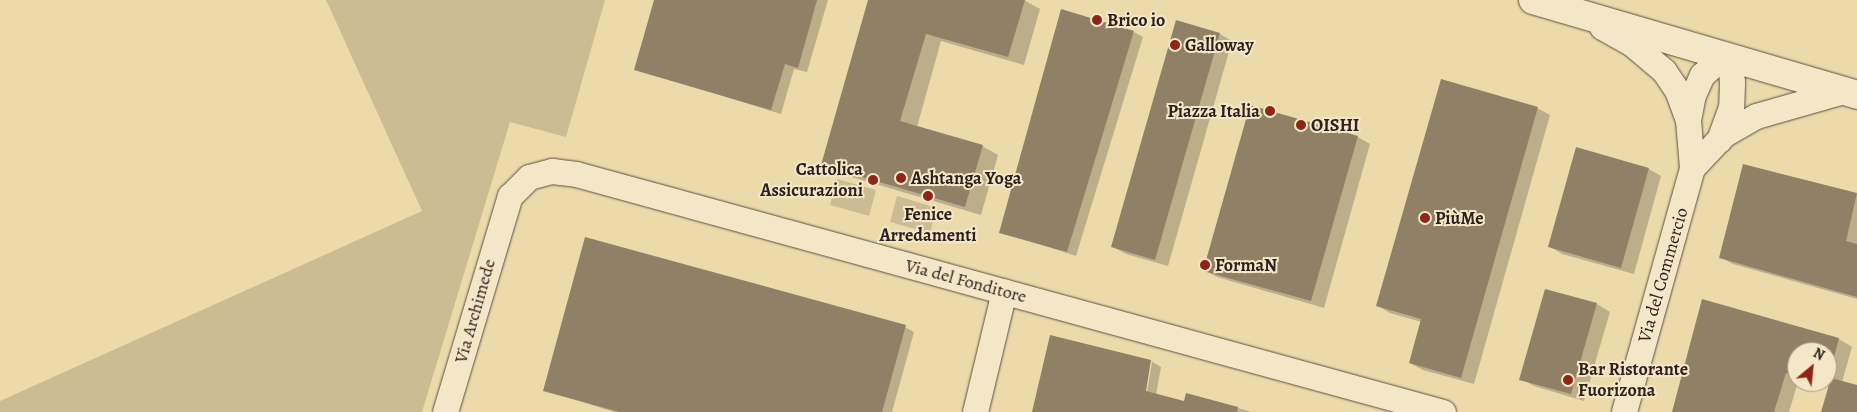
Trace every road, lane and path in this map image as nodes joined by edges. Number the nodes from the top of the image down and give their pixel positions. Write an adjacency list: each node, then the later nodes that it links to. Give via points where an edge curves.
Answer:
1 (1533, 0): 2 (main road)
2 (1574, 12): 3 (main road); 5 (street, Via del Commercio, via 1631,43 1664,71 1677,90)
3 (1723, 56): 4 (main road); 5 (street, Via del Commercio, via 1702,75 1693,95); 6 (street, Via del Commercio, via 1731,71 1732,83 1730,107)
4 (1851, 93): 6 (street, Via del Commercio, via 1756,116)
5 (1688, 120): 7 (street, Via del Commercio)
6 (1719, 140): 7 (street, Via del Commercio)
7 (1692, 168): 13 (street, Via del Commercio)
8 (504, 210): 9 (street, Via del Fonditore, via 510,196 529,177 552,170); 10 (street, Via Archimede)
9 (1004, 292): 11 (street); 12 (street, Via del Fonditore)
10 (445, 412)
11 (975, 412)
12 (1443, 412)
13 (1624, 412)

